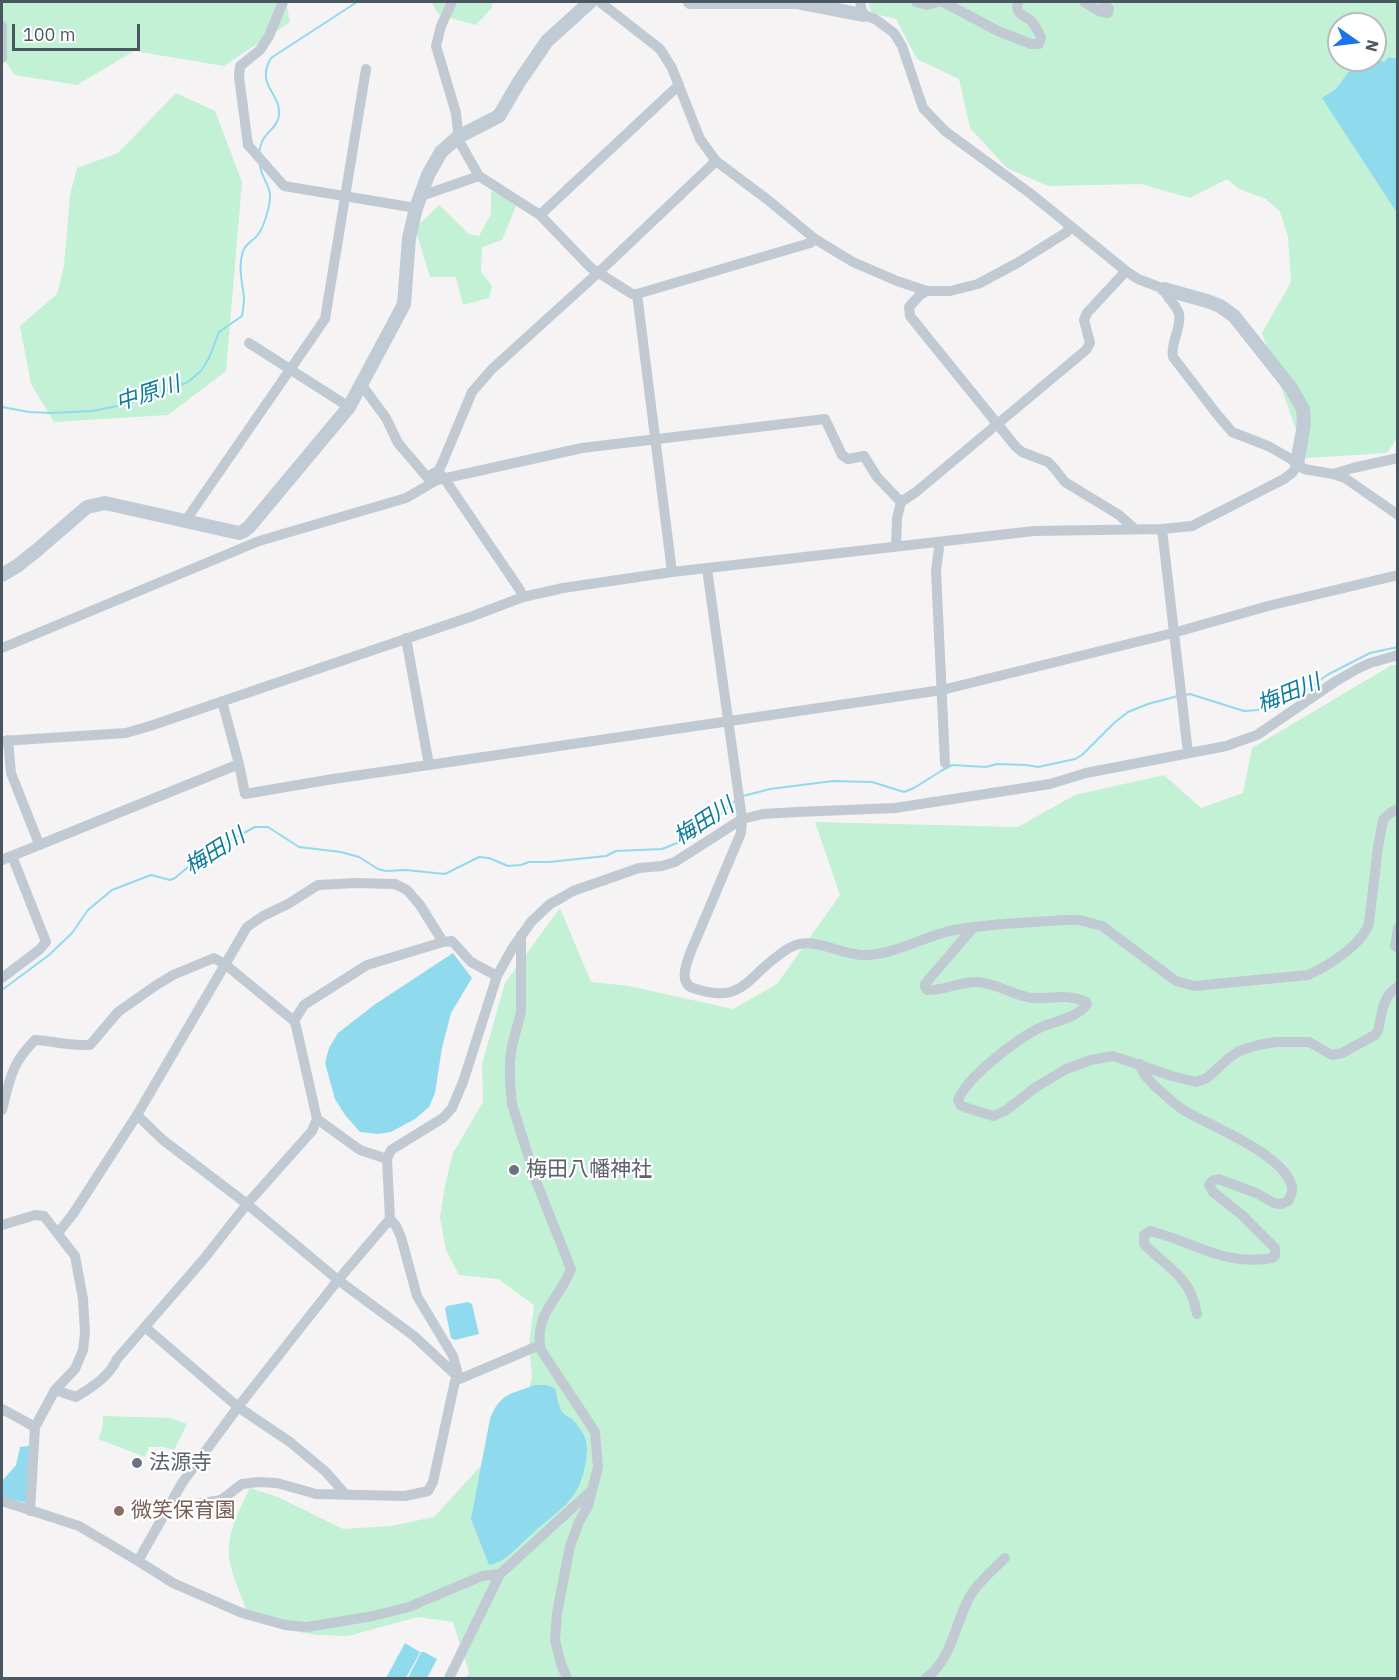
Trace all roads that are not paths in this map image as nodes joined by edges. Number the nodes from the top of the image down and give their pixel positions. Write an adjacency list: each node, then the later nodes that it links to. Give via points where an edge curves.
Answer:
1 (283, 2): 20 (street, via 260,50 240,66 248,145 284,186)
2 (452, 2): 17 (street, via 436,46 456,113)
3 (590, 2): 17 (street, via 546,41 499,116)
4 (600, 2): 16 (street, via 660,49)
5 (690, 2): 12 (street, via 796,2)
6 (916, 2): 7 (street)
7 (937, 2)
8 (943, 2): 9 (street, via 998,31 1039,44 1041,37 1032,21 1020,15)
9 (1018, 2)
10 (1084, 2): 11 (street, via 1108,13)
11 (1103, 2)
12 (862, 8): 23 (street, via 894,33 902,46 923,108 945,131)
13 (2, 26): 14 (street)
14 (2, 58)
15 (366, 69): 20 (street)
16 (679, 85): 18 (street, via 700,139); 22 (street)
17 (458, 137): 19 (street); 21 (street, via 441,152)
18 (716, 161): 24 (street); 25 (street)
19 (480, 176): 21 (street); 22 (street)
20 (345, 195): 21 (street); 31 (street, via 325,319)
21 (419, 202): 32 (street, via 409,238 404,304)
22 (540, 215): 25 (street)
23 (1069, 226): 26 (street); 28 (street, via 1067,232 978,284 950,291)
24 (815, 239): 28 (street, via 853,262); 29 (street)
25 (599, 272): 29 (street); 38 (street, via 472,392)
26 (1126, 272): 27 (street); 34 (street, via 1087,313 1084,320 1090,343 1086,350)
27 (1164, 289): 37 (street, via 1179,313 1172,350 1182,370 1232,432 1268,446); 37 (street, via 1220,306 1234,316 1284,379 1303,409 1304,430)
28 (927, 291): 34 (street, via 909,307 910,316)
29 (637, 294): 35 (street)
30 (249, 343): 31 (street)
31 (290, 370): 33 (street); 42 (street)
32 (361, 384): 33 (street); 38 (street, via 386,418 398,443 427,477)
33 (349, 407): 43 (street)
34 (998, 423): 40 (street); 44 (street, via 1022,452 1048,462 1065,482)
35 (654, 439): 38 (street); 40 (street, via 825,418 842,454 848,459 864,456); 50 (street)
36 (1398, 459): 39 (street)
37 (1297, 464): 39 (street); 45 (street, via 1284,479 1192,526)
38 (441, 474): 46 (street, via 406,498); 53 (street)
39 (1333, 474): 41 (street, via 1345,478)
40 (901, 502): 48 (street)
41 (1398, 515)
42 (186, 520): 43 (street, via 239,533); 51 (street, via 105,504 87,507)
43 (249, 527): 46 (street)
44 (1135, 529): 45 (street); 47 (street, via 1034,531)
45 (1162, 529): 54 (street)
46 (259, 541): 56 (street)
47 (937, 542): 48 (street); 58 (street)
48 (896, 546): 49 (street)
49 (707, 569): 50 (street); 60 (street)
50 (672, 572): 53 (street)
51 (2, 575)
52 (1398, 575): 54 (street)
53 (523, 597): 55 (street)
54 (1173, 633): 58 (street); 62 (street)
55 (406, 638): 59 (street); 65 (street)
56 (2, 648)
57 (1398, 656): 62 (street, via 1359,668 1257,735)
58 (942, 690): 60 (street); 64 (street)
59 (222, 701): 61 (street, via 126,732); 63 (street)
60 (728, 721): 65 (street); 67 (street)
61 (5, 740): 68 (street, via 11,774)
62 (1188, 753): 67 (street, via 1050,784 895,808 763,814)
63 (239, 764): 65 (street, via 245,794); 68 (street)
64 (945, 764)
65 (429, 765)
66 (1398, 809): 70 (street, via 1383,820 1367,930 1349,949 1308,975 1194,986 1176,981 1102,926 1063,920)
67 (742, 819): 70 (street, via 741,832 685,970 691,987 729,993 740,990 770,961 796,945 824,946 862,955); 72 (street, via 675,862 639,868 573,891 541,911)
68 (39, 844): 69 (street)
69 (7, 858): 77 (street, via 46,942)
70 (973, 928): 80 (street, via 925,984 927,990 977,982 1034,999 1065,996 1087,1004 1077,1013 1038,1028 1012,1044 961,1092 961,1106 993,1116 1005,1112 1066,1069 1091,1060 1113,1056)
71 (1398, 928): 74 (street)
72 (521, 935): 76 (street); 92 (street, via 521,1011 510,1061 512,1104 536,1181 571,1269 543,1317)
73 (443, 942): 75 (street, via 420,905 407,890 395,884 318,885 247,927); 76 (street, via 452,941 471,962); 79 (street, via 367,965 304,1005)
74 (1398, 948)
75 (226, 965): 79 (street); 81 (street, via 214,958 173,975 118,1012 90,1045 35,1040 12,1070); 82 (street)
76 (497, 976): 84 (street, via 452,1108 443,1118 391,1150)
77 (2, 978)
78 (1398, 987): 80 (street, via 1386,998 1375,1035 1342,1053 1332,1055 1309,1042 1258,1045 1234,1054 1207,1078 1196,1082)
79 (294, 1021): 83 (street)
80 (1140, 1064): 90 (street, via 1151,1083 1172,1102 1273,1161 1292,1184 1288,1201 1281,1204 1218,1179 1209,1185 1275,1248 1272,1258 1239,1260 1150,1231 1144,1235 1144,1244 1179,1274 1191,1290)
81 (2, 1110)
82 (137, 1115): 85 (street, via 163,1140); 88 (street)
83 (317, 1119): 84 (street, via 360,1150); 85 (street, via 312,1131)
84 (387, 1159): 86 (street)
85 (247, 1204): 89 (street); 91 (street)
86 (390, 1219): 89 (street); 93 (street, via 401,1237 417,1296 453,1356)
87 (2, 1225): 88 (street, via 44,1216)
88 (58, 1233): 94 (street, via 75,1256 85,1333 75,1369)
89 (338, 1280): 93 (street, via 414,1336); 95 (street)
90 (1197, 1314)
91 (145, 1327): 94 (street, via 96,1384 76,1396); 95 (street)
92 (540, 1345): 93 (street); 98 (street, via 596,1432 598,1467)
93 (459, 1378): 99 (street, via 455,1381 428,1491 405,1496)
94 (55, 1390): 97 (street)
95 (238, 1407): 99 (street, via 290,1442); 101 (street)
96 (2, 1409): 97 (street)
97 (34, 1427): 102 (street)
98 (592, 1490): 105 (street); 107 (street, via 570,1546 556,1613 555,1640)
99 (346, 1495): 101 (street, via 316,1494 258,1482 242,1484 221,1500)
100 (2, 1501): 102 (street)
101 (166, 1509): 104 (street)
102 (30, 1511): 104 (street, via 79,1526)
103 (1005, 1558): 108 (street, via 971,1594 941,1665)
104 (138, 1561): 105 (street, via 173,1584 242,1613 285,1626 307,1627 409,1607 482,1576)
105 (500, 1574): 106 (street)
106 (449, 1678)
107 (567, 1678)
108 (926, 1678)

